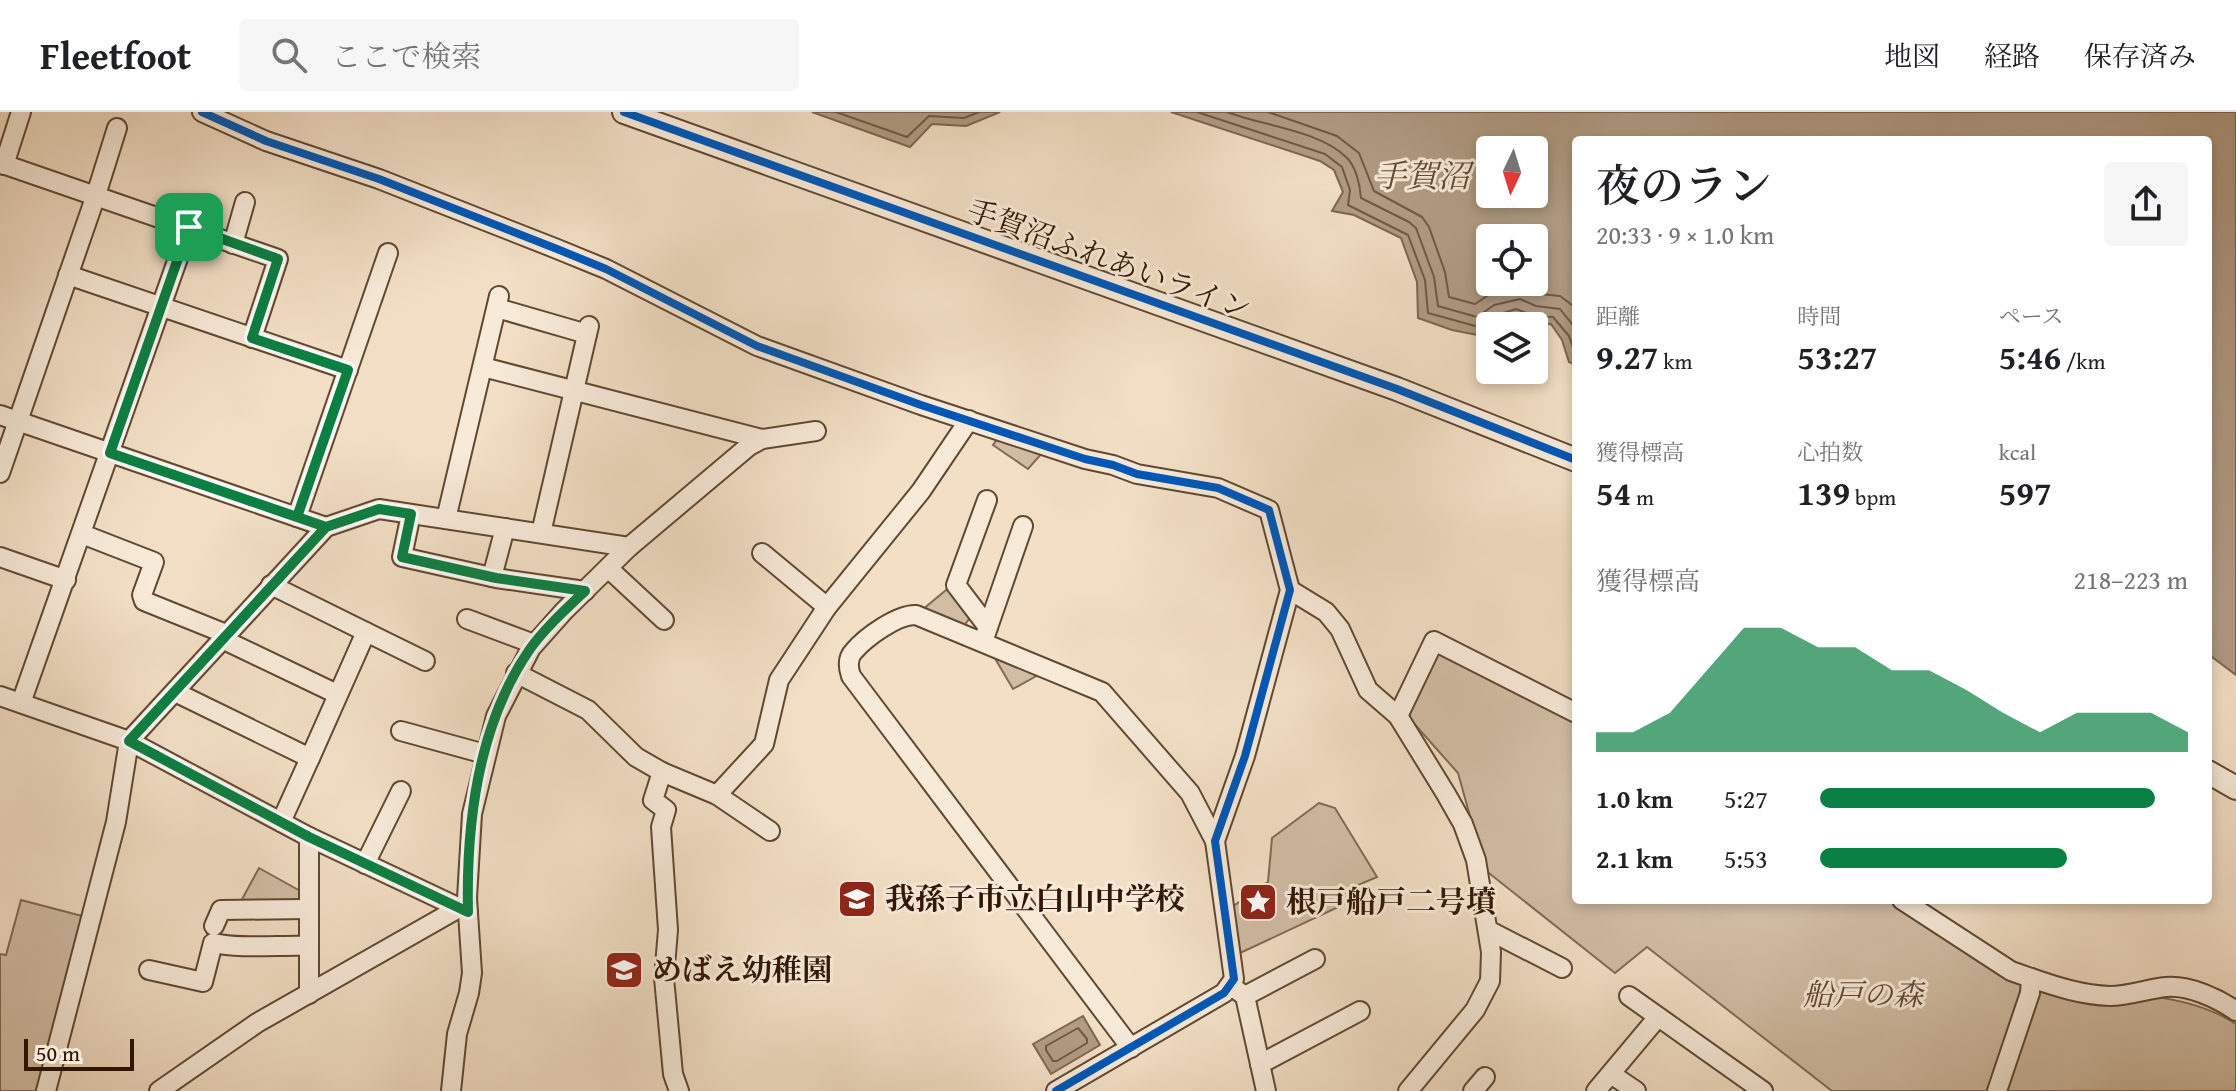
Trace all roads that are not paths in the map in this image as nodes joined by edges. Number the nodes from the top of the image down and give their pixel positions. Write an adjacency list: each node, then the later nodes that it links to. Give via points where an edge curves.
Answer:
1 (21, 112): 5 (street)
2 (202, 112): 18 (street, via 581,259 757,346)
3 (624, 112): 22 (street, 手賀沼ふれあいライン, via 1397,389)
4 (117, 128): 6 (street)
5 (2, 164): 6 (street)
6 (96, 195): 8 (street); 11 (street)
7 (245, 202): 9 (street)
8 (189, 227): 9 (street); 12 (street)
9 (233, 244): 13 (street, via 278,259)
10 (388, 253): 15 (street)
11 (68, 275): 12 (street); 17 (street)
12 (162, 307): 13 (street); 21 (street)
13 (252, 338): 15 (street)
14 (483, 367): 16 (street); 16 (street, via 498,302 588,330); 27 (street)
15 (348, 370): 26 (street)
16 (575, 391): 20 (street); 31 (street)
17 (9, 418): 21 (street); 23 (street)
18 (969, 420): 40 (street, via 1085,459 1218,488 1266,507); 42 (street, via 921,491)
19 (816, 431): 20 (street)
20 (762, 439): 33 (street)
21 (110, 453): 26 (street); 32 (street)
22 (1572, 458)
23 (0, 473)
24 (987, 500): 46 (street, via 956,585)
25 (411, 514): 27 (street); 29 (street, via 379,509); 37 (street, via 402,557)
26 (297, 517): 29 (street)
27 (446, 519): 30 (street)
28 (1023, 526): 46 (street)
29 (326, 527): 39 (street)
30 (505, 528): 31 (street); 37 (street)
31 (541, 533): 33 (street)
32 (82, 534): 38 (street); 47 (street, via 154,562 144,601)
33 (629, 547): 36 (street)
34 (762, 553): 42 (street)
35 (0, 557): 38 (street)
36 (608, 568): 41 (street); 44 (street)
37 (492, 577): 41 (street)
38 (66, 580): 54 (street)
39 (271, 585): 45 (street); 47 (street)
40 (1290, 590): 56 (street, via 1334,620 1368,690); 69 (street, via 1245,756)
41 (585, 591): 48 (street)
42 (827, 607): 65 (street, via 779,680 764,744)
43 (467, 619): 48 (street)
44 (664, 620)
45 (366, 632): 49 (street); 52 (street)
46 (985, 635): 69 (street, via 1102,692 1190,793); 87 (street, via 908,614 853,651 849,671)
47 (224, 636): 51 (street); 52 (street)
48 (534, 644): 50 (street)
49 (425, 661)
50 (516, 673): 59 (street); 61 (street, via 588,710 636,757)
51 (175, 692): 58 (street); 60 (street)
52 (337, 694): 60 (street)
53 (0, 696): 54 (street)
54 (21, 703): 58 (street)
55 (1572, 711): 56 (street, via 1434,641)
56 (1398, 716): 75 (street, via 1463,824 1476,860)
57 (401, 731): 59 (street)
58 (129, 741): 66 (street); 90 (street, via 116,822)
59 (485, 754): 73 (street, via 472,814)
60 (310, 758): 66 (street)
61 (662, 772): 65 (street); 93 (street, via 653,800 666,810 661,827 668,930 664,978)
62 (2212, 774): 63 (street)
63 (2236, 788)
64 (401, 791): 70 (street)
65 (717, 795): 67 (street)
66 (281, 822): 68 (street)
67 (770, 831)
68 (309, 837): 70 (street); 72 (street)
69 (1215, 841): 81 (street)
70 (365, 864): 73 (street)
71 (1908, 904): 80 (street, via 2011,971)
72 (309, 909): 74 (street, via 221,910); 76 (street)
73 (464, 910): 82 (street); 92 (street, via 472,973 457,1034)
74 (214, 926)
75 (1488, 930): 78 (street); 96 (street, via 1492,964 1485,992)
76 (309, 946): 79 (street, via 213,943 203,982); 82 (street)
77 (1315, 959): 81 (street)
78 (1562, 968)
79 (149, 970)
80 (2031, 978): 85 (street, via 2070,991 2111,996 2185,989); 100 (street)
81 (1238, 991): 87 (street, via 1224,993); 88 (street)
82 (309, 994): 91 (street)
83 (1629, 996): 86 (street)
84 (1360, 1011): 88 (street)
85 (2236, 1011)
86 (1658, 1017): 89 (street); 99 (street)
87 (1131, 1048): 94 (street)
88 (1260, 1064): 95 (street)
89 (1611, 1074): 97 (street); 98 (street)
90 (46, 1091)
91 (159, 1091)
92 (451, 1091)
93 (679, 1091)
94 (1056, 1091)
95 (1266, 1091)
96 (1408, 1091)
97 (1596, 1091)
98 (1636, 1091)
99 (1763, 1091)
100 (1997, 1091)

